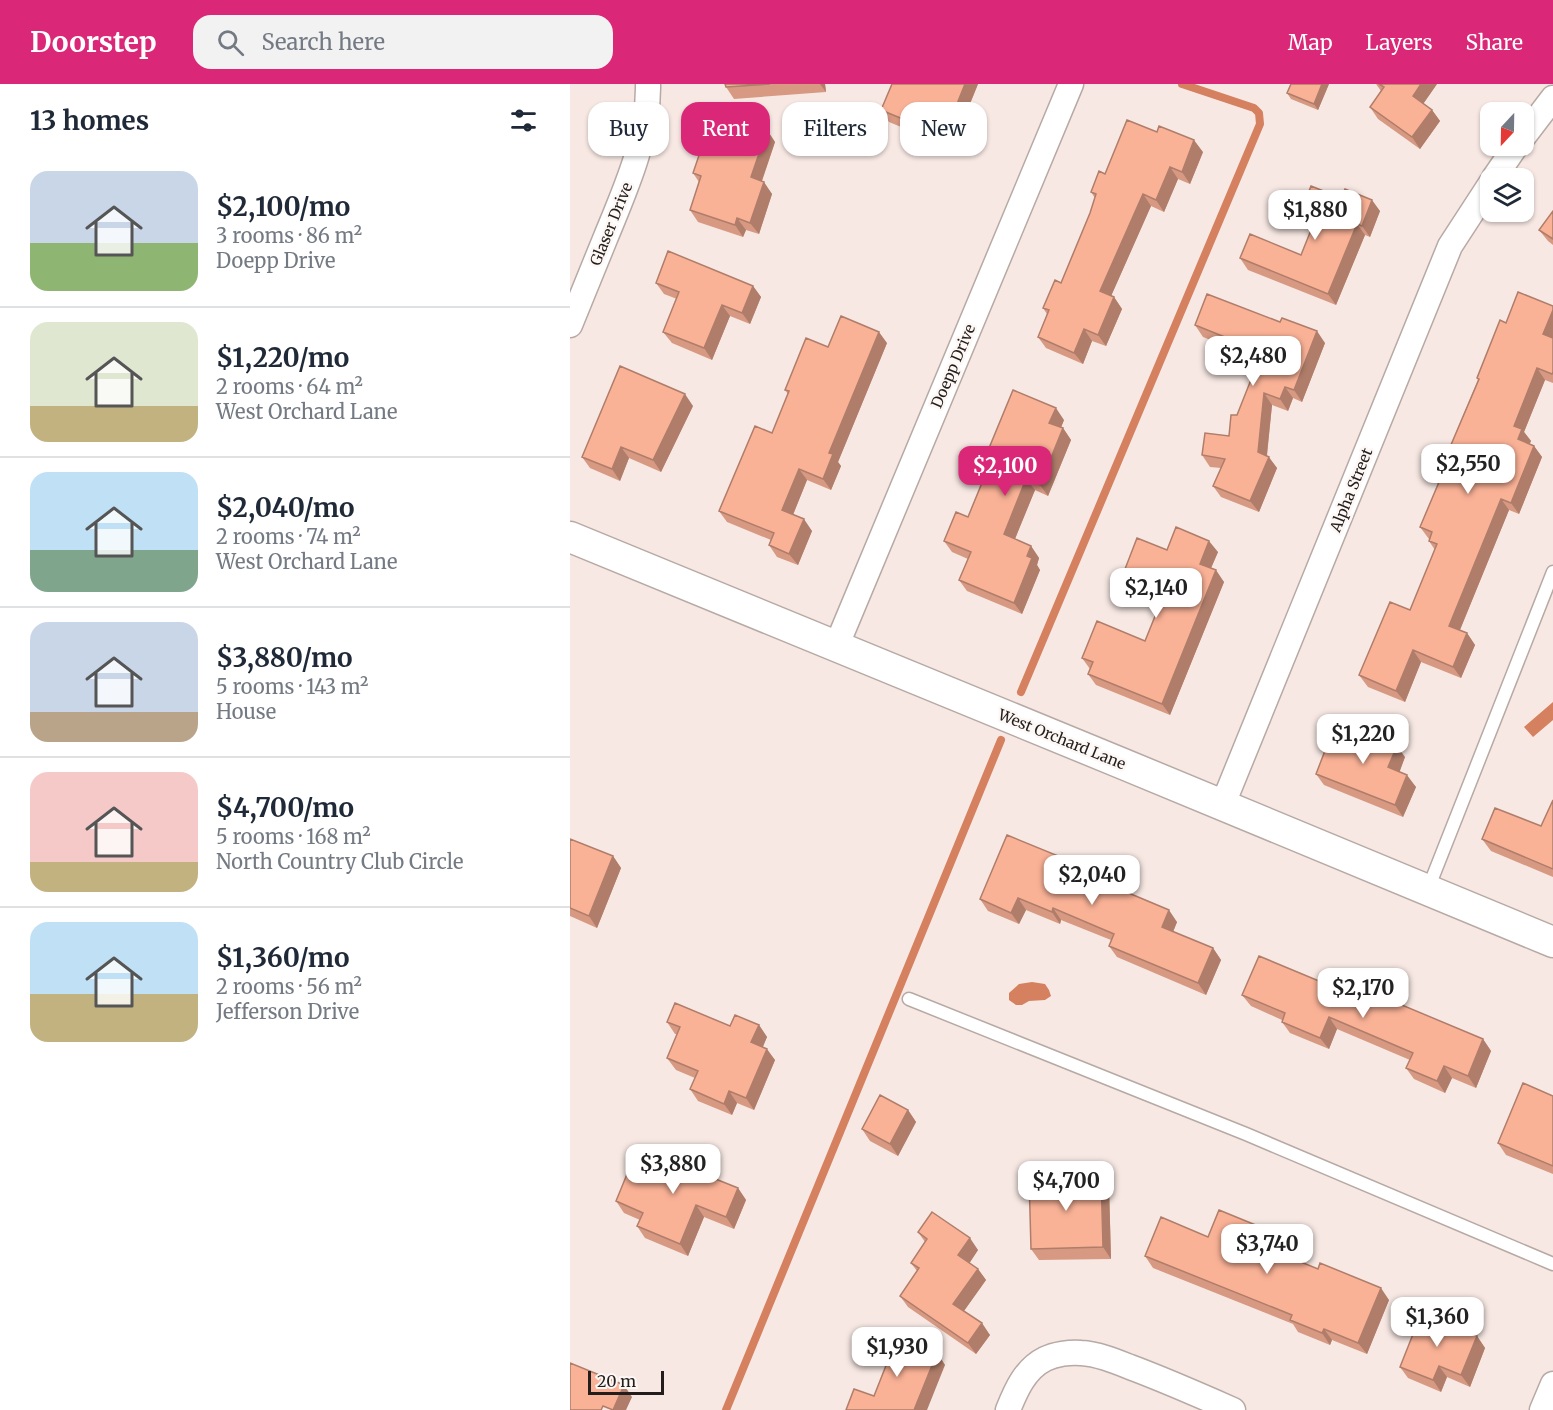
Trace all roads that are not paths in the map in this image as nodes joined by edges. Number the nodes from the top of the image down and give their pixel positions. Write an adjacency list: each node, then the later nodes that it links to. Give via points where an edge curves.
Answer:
1 (648, 84): 6 (street, Glaser Drive, via 638,149 625,190)
2 (1071, 84): 9 (street, Doepp Drive)
3 (1553, 98): 4 (street)
4 (1534, 122)
5 (1480, 200): 10 (street, Alpha Street, via 1450,246)
6 (570, 325)
7 (570, 537): 9 (street, West Orchard Lane)
8 (1553, 573): 11 (lane)
9 (836, 647): 10 (street, West Orchard Lane)
10 (1223, 804): 11 (street, West Orchard Lane)
11 (1428, 889): 12 (street, West Orchard Lane)
12 (1553, 942)
13 (909, 999): 14 (lane, via 1246,1134)
14 (1553, 1264)
15 (1553, 1384): 18 (street)
16 (1008, 1410): 17 (street, via 1031,1368 1061,1354 1082,1353 1158,1377)
17 (1233, 1410)
18 (1542, 1410)

